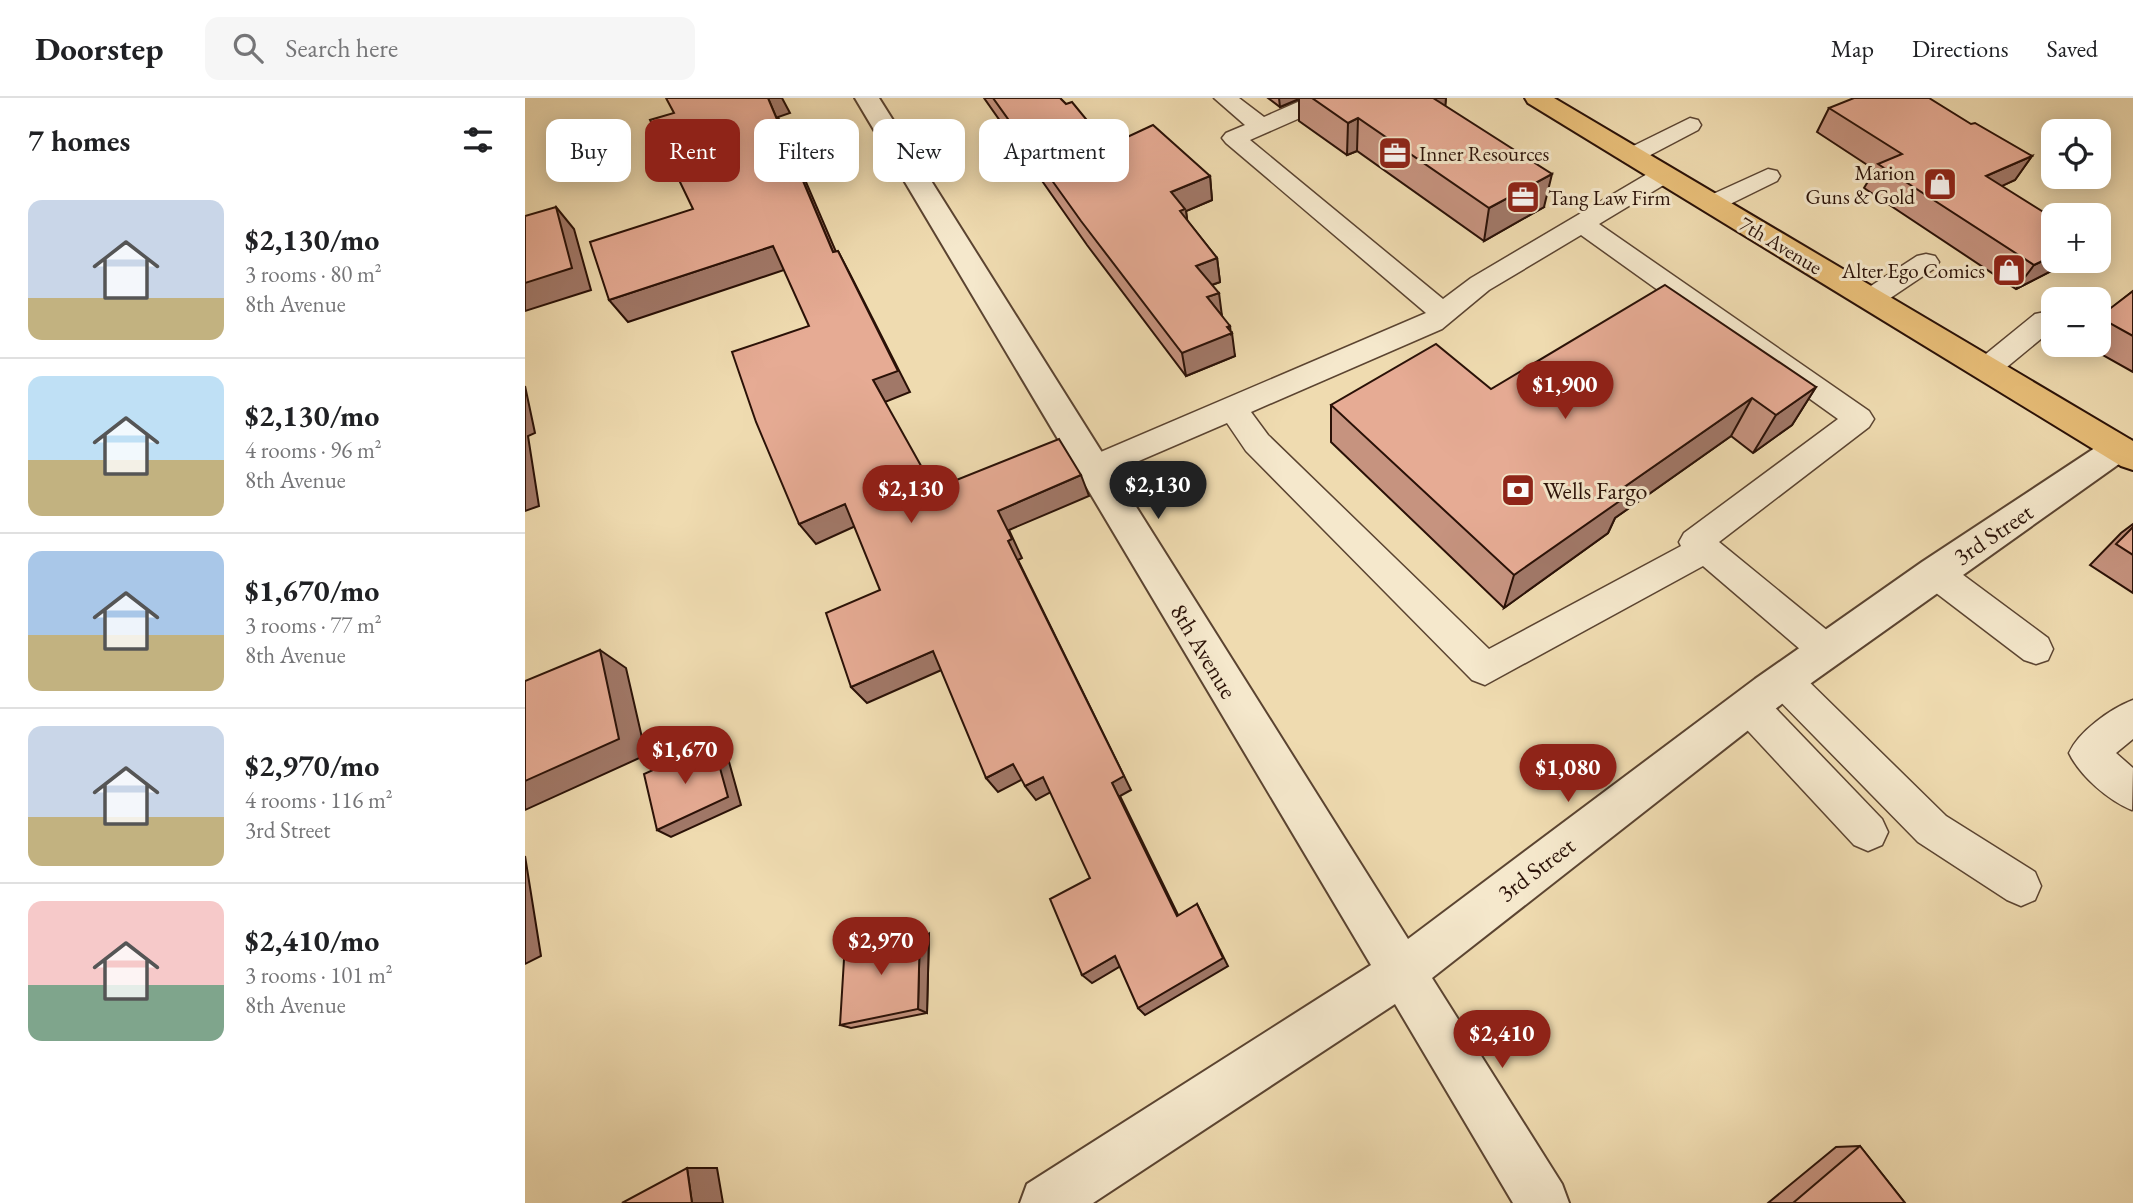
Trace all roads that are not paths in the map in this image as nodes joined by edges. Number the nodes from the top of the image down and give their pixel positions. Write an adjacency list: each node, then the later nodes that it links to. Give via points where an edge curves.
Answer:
1 (867, 98): 19 (street, 8th Avenue)
2 (1225, 98): 6 (lane)
3 (1326, 98): 6 (lane)
4 (1537, 98): 7 (main road, 7th Avenue)
5 (1690, 125): 7 (lane)
6 (1261, 126): 14 (lane, via 1234,138)
7 (1631, 156): 8 (main road, 7th Avenue)
8 (1663, 175): 10 (main road, 7th Avenue); 11 (lane)
9 (1768, 176): 10 (lane)
10 (1711, 204): 13 (main road, 7th Avenue)
11 (1582, 224): 14 (lane, via 1480,284); 20 (lane, via 1859,419)
12 (1926, 262): 13 (lane)
13 (1870, 299): 16 (main road, 7th Avenue)
14 (1443, 313): 17 (lane, via 1432,322)
15 (2041, 324): 16 (lane)
16 (1986, 369): 18 (main road, 7th Avenue)
17 (1231, 408): 19 (lane); 23 (lane, via 1257,443 1485,669 1705,549)
18 (2126, 453): 21 (street, 3rd Street)
19 (1093, 468): 30 (street, 8th Avenue)
20 (1695, 542)
21 (1935, 573): 22 (lane); 23 (street, 3rd Street)
22 (2036, 649)
23 (1826, 651): 24 (street, 3rd Street)
24 (1784, 681): 25 (street, 3rd Street); 29 (lane, via 1932,829)
25 (1749, 706): 28 (lane); 30 (street, 3rd Street)
26 (2133, 717): 27 (lane, via 2088,753)
27 (2132, 792)
28 (1868, 832)
29 (2021, 886)
30 (1401, 973): 31 (street, 3rd Street); 32 (street, 8th Avenue)
31 (1046, 1203)
32 (1543, 1203)

